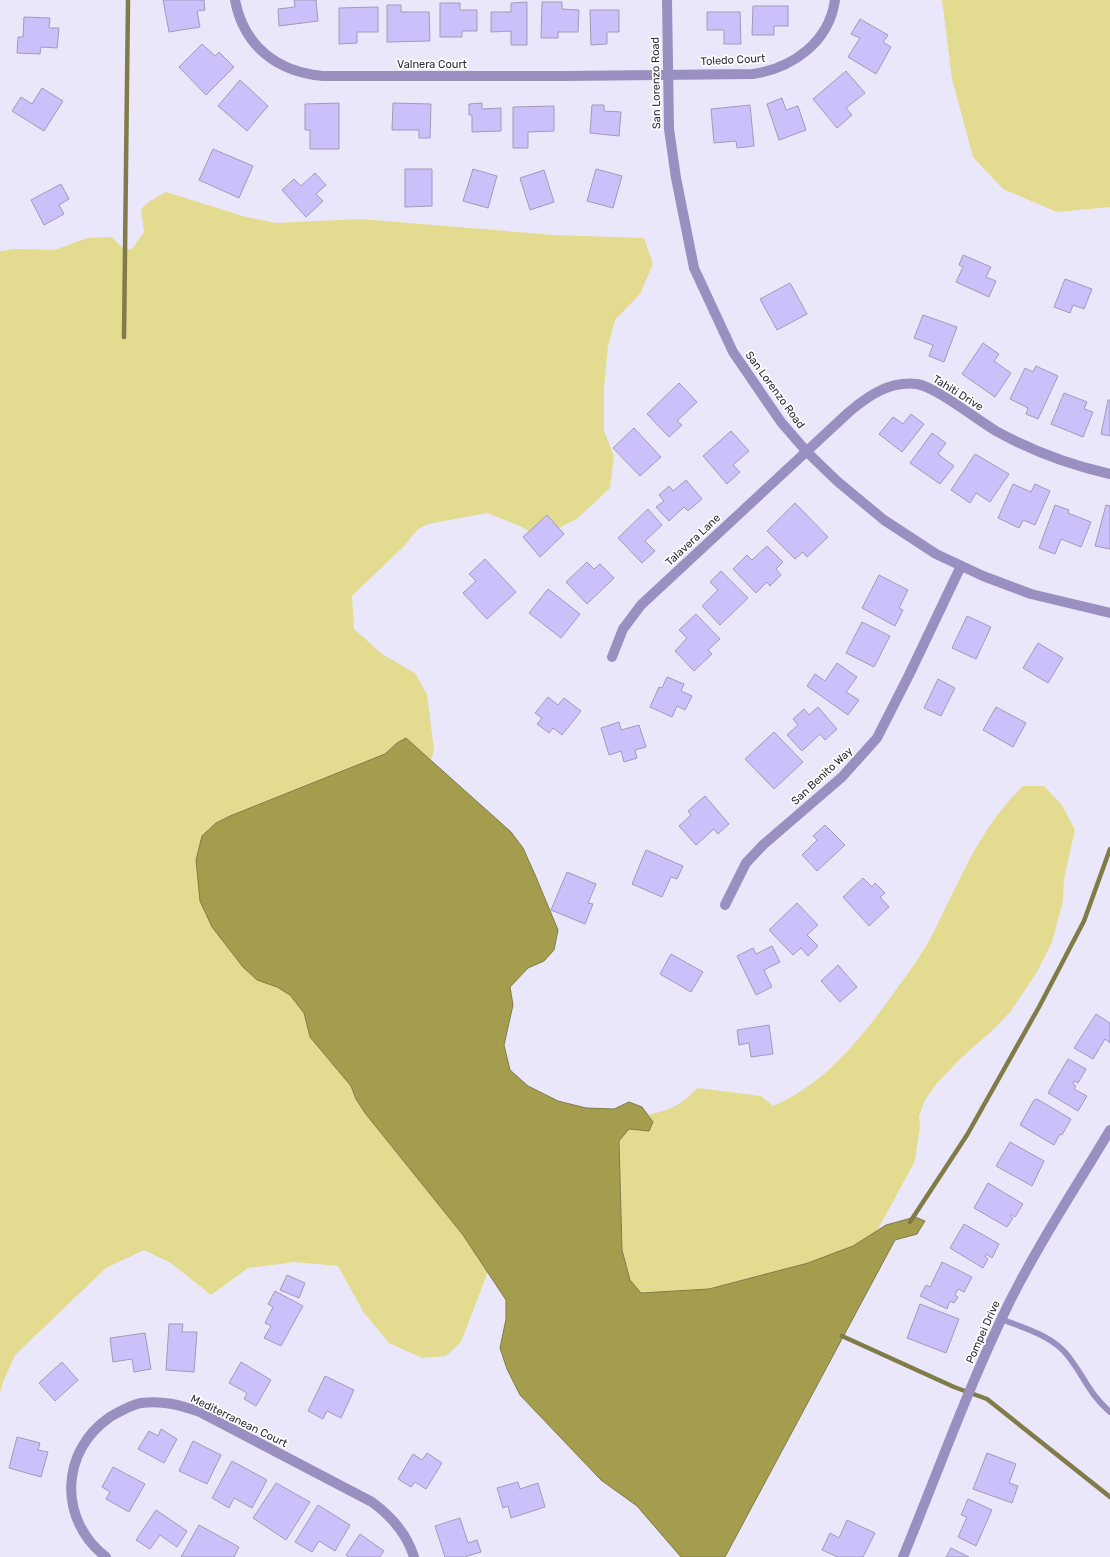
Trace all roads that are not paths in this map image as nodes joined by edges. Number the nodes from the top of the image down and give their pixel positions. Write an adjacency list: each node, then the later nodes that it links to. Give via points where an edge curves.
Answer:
1 (235, 0): 4 (street, Valnera Court, via 245,29 260,49 282,66 307,74)
2 (667, 0): 4 (street, San Lorenzo Road)
3 (835, 0): 4 (street, Toledo Court, via 829,21 815,43 781,67 753,74)
4 (668, 74): 5 (street, San Lorenzo Road, via 669,129 694,268 733,352 782,422)
5 (807, 452): 6 (street, Tahiti Drive, via 869,396 892,386 918,384 1034,450 1070,464); 7 (street, San Lorenzo Road, via 884,520 936,554); 9 (street, Talavera Lane, via 641,605 623,629)
6 (1110, 474)
7 (961, 566): 8 (street, San Lorenzo Road, via 1031,594); 10 (street, San Benito Way, via 877,738 842,777 763,845 746,863)
8 (1110, 613)
9 (612, 657)
10 (725, 905)
11 (1110, 1130): 12 (street, Pompei Drive, via 1019,1283)
12 (1001, 1319): 13 (lane, via 1031,1331 1068,1354 1092,1395); 16 (street, Pompei Drive)
13 (1110, 1412)
14 (106, 1557): 15 (street, Mediterranean Court, via 86,1538 72,1505 71,1483 75,1463 85,1441 98,1426 118,1412 139,1404 160,1402 177,1404 200,1412 372,1502 395,1522 409,1543)
15 (414, 1557)
16 (903, 1557)

